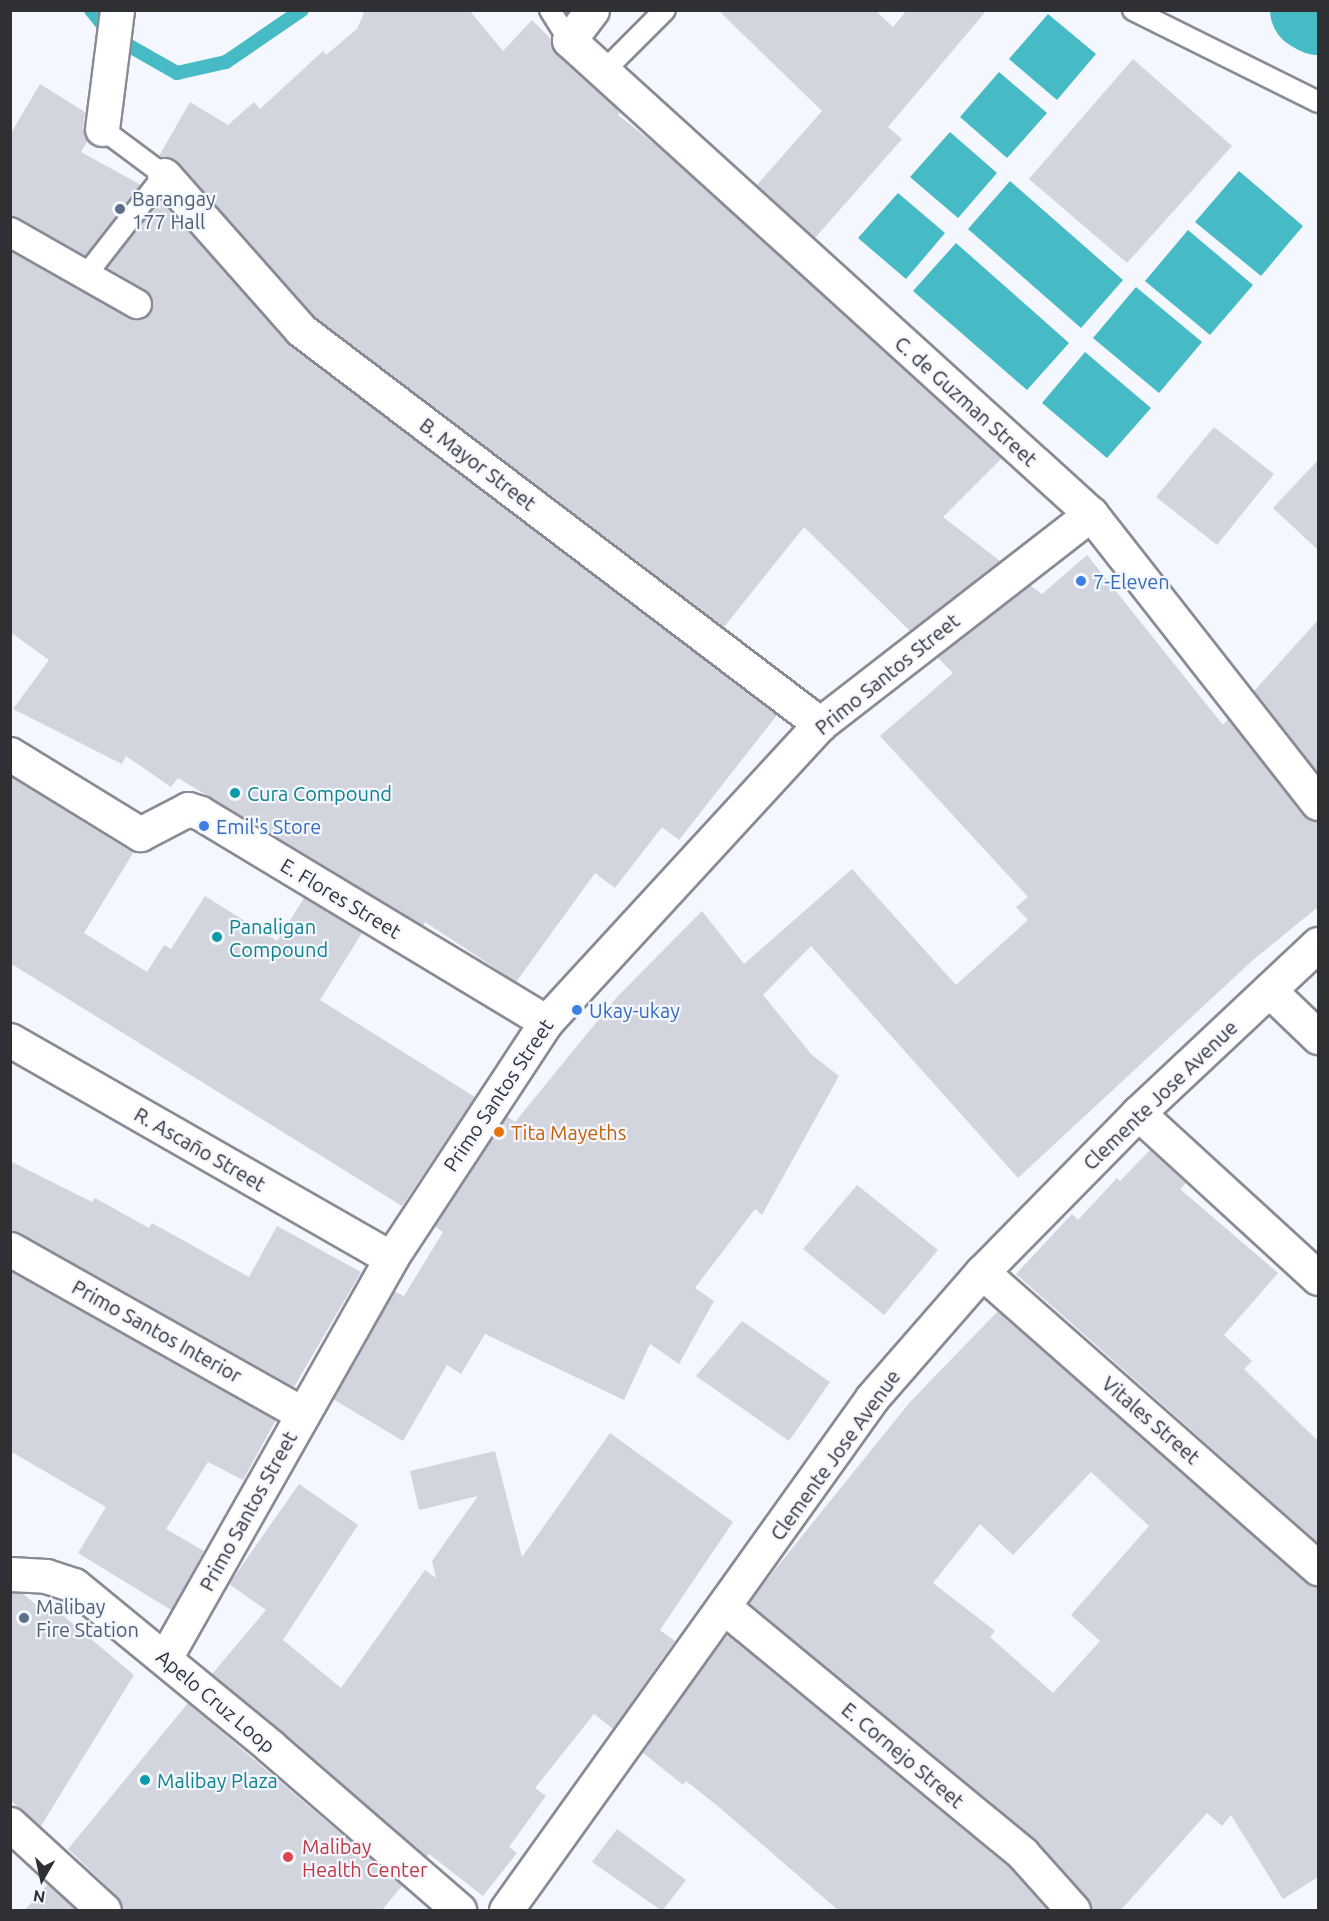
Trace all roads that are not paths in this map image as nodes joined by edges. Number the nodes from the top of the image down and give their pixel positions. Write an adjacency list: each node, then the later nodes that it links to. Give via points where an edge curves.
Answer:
1 (117, 10): 9 (street)
2 (550, 10): 6 (lane)
3 (591, 10): 6 (street)
4 (665, 10): 7 (lane)
5 (1133, 10): 8 (lane)
6 (569, 40): 7 (street, C. de Guzman Street)
7 (604, 71): 14 (street, C. de Guzman Street)
8 (1318, 102)
9 (102, 129): 10 (lane)
10 (164, 175): 12 (lane); 15 (street, B. Mayor Street, via 301,330)
11 (10, 232): 12 (street)
12 (86, 275): 13 (street)
13 (136, 304)
14 (1090, 514): 15 (street, Primo Santos Street); 17 (street, C. de Guzman Street)
15 (820, 724): 20 (street, Primo Santos Street)
16 (10, 754): 20 (street, E. Flores Street, via 140,834 188,809 200,813)
17 (1318, 803)
18 (1318, 944): 19 (street, Clemente Jose Avenue)
19 (1269, 990): 21 (street); 23 (street, Clemente Jose Avenue)
20 (546, 1022): 25 (street, Primo Santos Street)
21 (1318, 1037)
22 (10, 1040): 25 (street, R. Ascaño Street)
23 (1138, 1113): 26 (street, Clemente Jose Avenue); 27 (street)
24 (10, 1250): 28 (street, Primo Santos Interior)
25 (391, 1258): 28 (street, Primo Santos Street)
26 (982, 1272): 29 (street, Vitales Street); 31 (street, Clemente Jose Avenue, via 872,1398)
27 (1318, 1278)
28 (303, 1414): 32 (street, Primo Santos Street)
29 (1318, 1568)
30 (10, 1574): 32 (street, Apelo Cruz Loop, via 46,1576 74,1585)
31 (726, 1608): 36 (street, Clemente Jose Avenue); 37 (street, E. Cornejo Street, via 1023,1854)
32 (165, 1658): 35 (street, Apelo Cruz Loop)
33 (10, 1824): 34 (street)
34 (104, 1911)
35 (459, 1911)
36 (506, 1911)
37 (1073, 1911)

